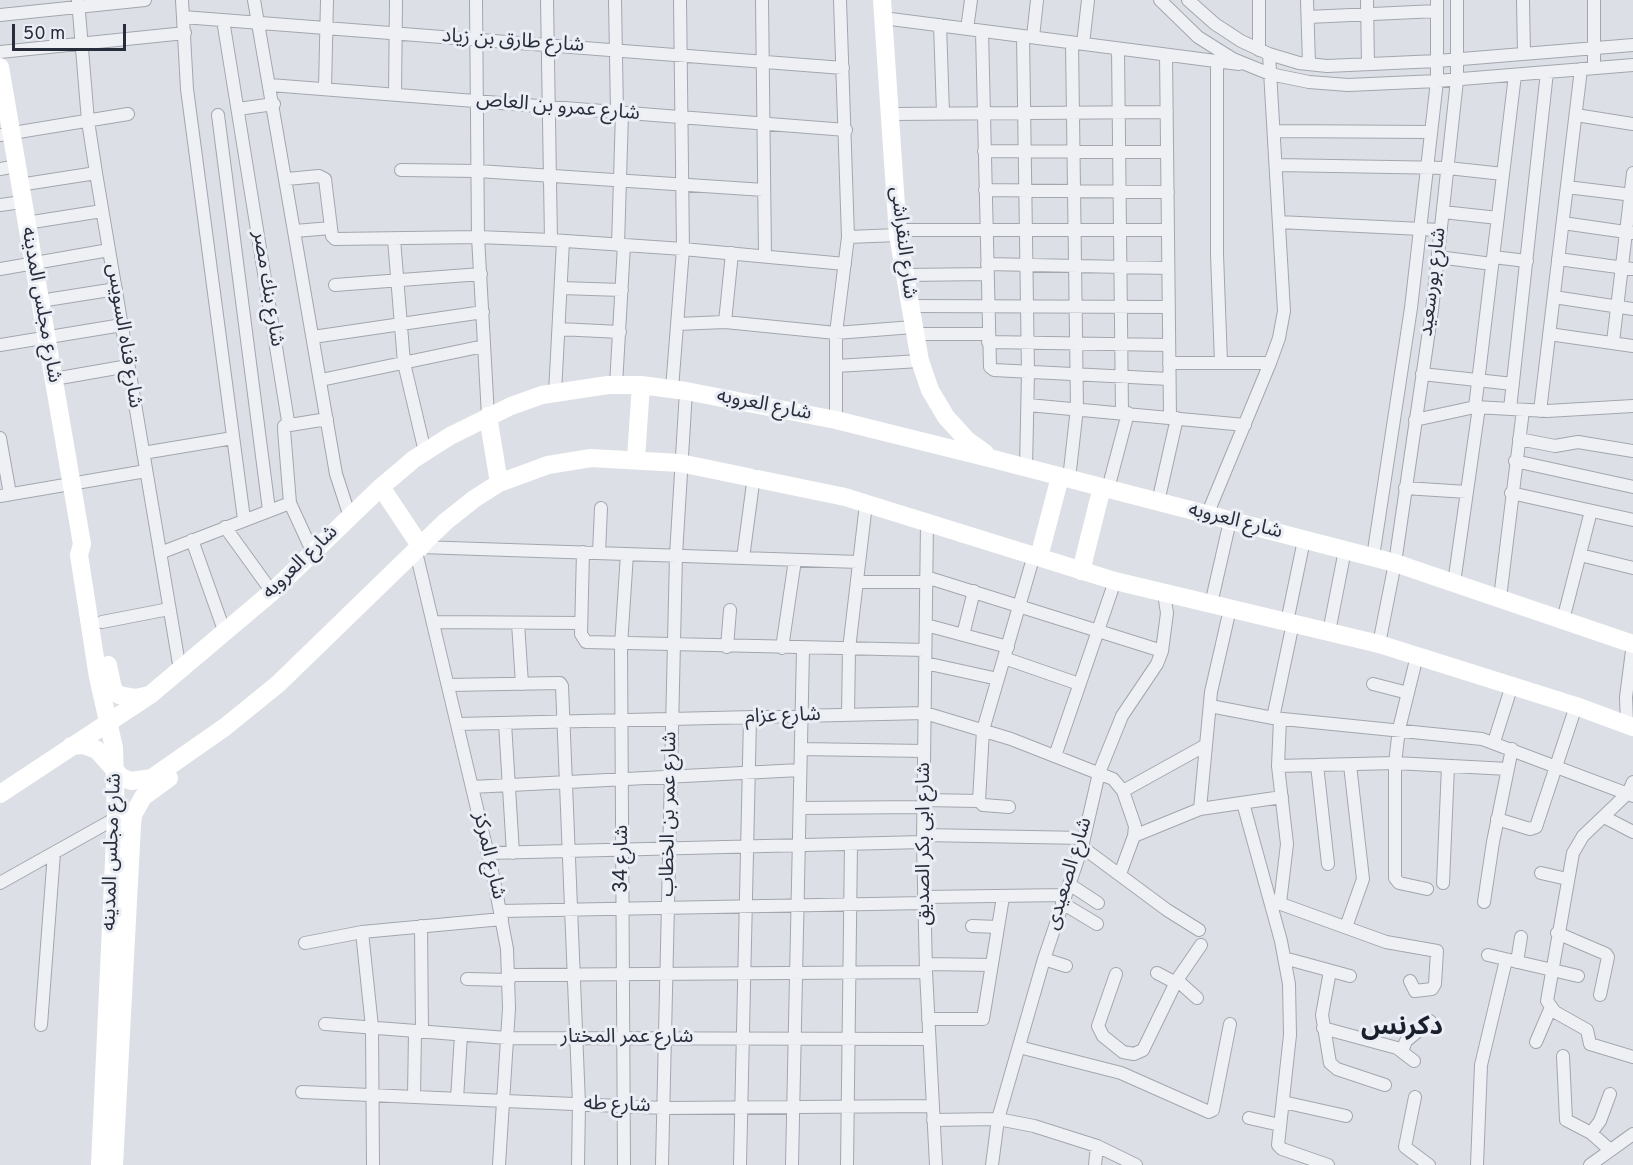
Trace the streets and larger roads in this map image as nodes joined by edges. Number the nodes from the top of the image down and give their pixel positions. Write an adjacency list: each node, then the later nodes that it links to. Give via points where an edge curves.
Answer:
1 (137, 0): 23 (street)
2 (182, 0): 29 (street)
3 (254, 0): 32 (street)
4 (327, 0): 34 (street)
5 (396, 0): 38 (street)
6 (476, 0): 40 (street)
7 (547, 0): 43 (street)
8 (615, 0): 47 (street)
9 (680, 0): 52 (street)
10 (762, 0): 54 (street)
11 (840, 0): 62 (street)
12 (971, 0): 35 (street)
13 (1037, 0): 39 (street)
14 (1088, 0): 41 (street)
15 (1160, 0): 60 (street, via 1198,37)
16 (1188, 0): 24 (street)
17 (1259, 0): 49 (street)
18 (1307, 0): 30 (street)
19 (1366, 0): 27 (street)
20 (1457, 0): 53 (street, شارع بورسعيد)
21 (1523, 0): 50 (street)
22 (1594, 0): 45 (street)
23 (79, 3): 28 (street); 42 (street, شارع قناه السويس)
24 (1198, 5): 49 (street, via 1215,24)
25 (1437, 5): 27 (street); 56 (street, شارع بورسعيد)
26 (883, 9): 33 (street); 84 (street, شارع النقراشى)
27 (1367, 14): 30 (street); 58 (street)
28 (0, 15)
29 (183, 17): 31 (street, شارع طارق بن زياد); 37 (street)
30 (1308, 17): 57 (street)
31 (223, 20): 32 (street, شارع طارق بن زياد); 75 (street, شارع بنك مصر)
32 (258, 23): 34 (street, شارع طارق بن زياد); 69 (street)
33 (940, 25): 35 (street); 82 (street)
34 (327, 28): 38 (street, شارع طارق بن زياد); 70 (street)
35 (967, 29): 36 (street)
36 (982, 31): 39 (street); 76 (street)
37 (185, 33): 42 (street); 241 (street, via 187,89)
38 (395, 33): 40 (street, شارع طارق بن زياد); 71 (street)
39 (1028, 37): 41 (street); 77 (street)
40 (476, 40): 43 (street, شارع طارق بن زياد); 72 (street)
41 (1077, 43): 46 (street); 78 (street)
42 (82, 44): 48 (street); 88 (street, شارع قناه السويس)
43 (548, 45): 47 (street, شارع طارق بن زياد); 74 (street)
44 (1633, 45): 45 (street)
45 (1593, 48): 50 (street); 63 (street)
46 (1118, 49): 51 (street); 79 (street)
47 (616, 50): 52 (street, شارع طارق بن زياد); 81 (street)
48 (0, 52)
49 (1264, 52): 57 (street); 65 (street)
50 (1524, 54): 53 (street)
51 (1166, 55): 55 (street); 80 (street)
52 (681, 56): 54 (street, شارع طارق بن زياد); 87 (street)
53 (1457, 60): 56 (street); 67 (street, شارع بورسعيد)
54 (762, 62): 62 (street, شارع طارق بن زياد); 89 (street)
55 (1217, 62): 60 (street); 207 (street)
56 (1437, 62): 58 (street); 68 (street, شارع بورسعيد)
57 (1309, 64): 58 (street)
58 (1368, 64)
59 (1633, 65): 63 (street)
60 (1251, 66): 65 (street)
61 (0, 67): 94 (street, شارع مجلس المدينه)
62 (843, 68): 91 (street)
63 (1588, 69): 64 (street); 86 (street)
64 (1547, 72): 66 (street); 152 (street)
65 (1270, 74): 68 (street, via 1348,85); 92 (street)
66 (1515, 75): 67 (street); 108 (street)
67 (1457, 80): 68 (street); 103 (street, شارع بورسعيد)
68 (1437, 81): 93 (street, شارع بورسعيد)
69 (270, 85): 70 (street, شارع عمرو بن العاص); 73 (street)
70 (325, 89): 71 (street, شارع عمرو بن العاص)
71 (395, 95): 72 (street, شارع عمرو بن العاص)
72 (477, 101): 74 (street, شارع عمرو بن العاص); 105 (street)
73 (273, 104): 75 (street); 110 (street)
74 (549, 107): 81 (street, شارع عمرو بن العاص); 109 (street)
75 (238, 109): 237 (street, شارع بنك مصر, via 288,421)
76 (984, 112): 77 (street); 82 (street); 95 (street)
77 (1024, 112): 78 (street); 96 (street)
78 (1073, 112): 79 (street); 97 (street)
79 (1119, 112): 80 (street); 98 (street)
80 (1167, 112): 99 (street)
81 (620, 113): 87 (street, شارع عمرو بن العاص); 111 (street)
82 (943, 113): 84 (street)
83 (128, 114): 88 (street)
84 (890, 114): 138 (street, شارع النقراشى)
85 (218, 115): 267 (street)
86 (1576, 115): 90 (street); 113 (street)
87 (682, 118): 89 (street, شارع عمرو بن العاص); 112 (street)
88 (88, 121): 94 (street); 106 (street, شارع قناه السويس)
89 (763, 124): 91 (street, شارع عمرو بن العاص); 114 (street)
90 (1633, 124)
91 (846, 130): 141 (street)
92 (1274, 131): 93 (street); 100 (street)
93 (1431, 132): 102 (street, شارع بورسعيد)
94 (5, 134): 101 (street, شارع مجلس المدينه)
95 (984, 151): 96 (street); 115 (street)
96 (1024, 152): 97 (street); 116 (street)
97 (1074, 152): 98 (street); 117 (street)
98 (1119, 152): 99 (street); 118 (street)
99 (1167, 152): 119 (street)
100 (1276, 165): 102 (street); 126 (street)
101 (8, 167): 120 (street, شارع مجلس المدينه)
102 (1427, 168): 103 (street); 130 (street, شارع بورسعيد)
103 (1448, 168): 108 (street); 124 (street, شارع بورسعيد)
104 (401, 170): 105 (street)
105 (478, 171): 109 (street); 140 (street)
106 (96, 173): 120 (street); 123 (street, شارع قناه السويس)
107 (1633, 173): 121 (street)
108 (1503, 174): 125 (street)
109 (550, 176): 111 (street); 143 (street)
110 (287, 178): 129 (street, via 325,179); 137 (street)
111 (620, 181): 112 (street); 144 (street)
112 (682, 184): 114 (street); 145 (street)
113 (1567, 187): 121 (street); 128 (street)
114 (764, 190): 148 (street)
115 (985, 190): 116 (street); 131 (street)
116 (1025, 191): 117 (street); 132 (street)
117 (1074, 191): 118 (street); 133 (street)
118 (1120, 192): 119 (street); 134 (street)
119 (1168, 192): 135 (street)
120 (21, 193): 122 (street); 127 (street, شارع مجلس المدينه)
121 (1631, 195): 139 (street)
122 (0, 206)
123 (102, 211): 127 (street); 146 (street, شارع قناه السويس)
124 (1443, 212): 125 (street); 136 (street, شارع بورسعيد)
125 (1498, 218): 151 (street)
126 (1279, 222): 130 (street); 208 (street, via 1284,311)
127 (26, 223): 153 (street, شارع مجلس المدينه)
128 (1563, 224): 139 (street); 150 (street)
129 (331, 228): 137 (street); 142 (street, via 335,239)
130 (1420, 229): 136 (street); 178 (street, شارع بورسعيد)
131 (986, 230): 132 (street); 138 (street); 161 (street)
132 (1026, 230): 133 (street); 155 (street)
133 (1075, 230): 134 (street); 156 (street)
134 (1120, 230): 135 (street); 157 (street)
135 (1168, 230): 158 (street)
136 (1441, 230): 149 (street, شارع بورسعيد)
137 (295, 231): 193 (street)
138 (898, 232): 141 (street); 163 (street, شارع النقراشى)
139 (1629, 233): 159 (street)
140 (478, 237): 142 (street); 143 (street); 162 (street)
141 (848, 237): 154 (street)
142 (394, 239): 164 (street)
143 (557, 241): 144 (street); 166 (street)
144 (621, 245): 145 (street); 168 (street)
145 (683, 249): 147 (street); 185 (street)
146 (109, 250): 153 (street); 167 (street, شارع قناه السويس)
147 (732, 253): 148 (street); 182 (street)
148 (765, 256): 154 (street)
149 (1438, 257): 151 (street); 180 (street, شارع بورسعيد)
150 (1558, 259): 159 (street); 169 (street)
151 (1492, 260): 152 (street); 218 (street)
152 (1527, 261): 219 (street)
153 (33, 263): 160 (street); 170 (street, شارع مجلس المدينه)
154 (845, 264): 191 (street)
155 (1027, 265): 156 (street); 161 (street); 174 (street)
156 (1075, 266): 157 (street); 175 (street)
157 (1121, 267): 158 (street); 176 (street)
158 (1168, 268): 177 (street)
159 (1627, 268): 172 (street)
160 (0, 269)
161 (987, 269): 163 (street); 173 (street)
162 (481, 274): 164 (street); 181 (street)
163 (904, 275): 171 (street, شارع النقراشى)
164 (397, 280): 165 (street); 184 (street)
165 (335, 285)
166 (561, 288): 168 (street); 188 (street)
167 (116, 289): 170 (street); 186 (street, شارع قناه السويس)
168 (622, 290): 190 (street)
169 (1554, 297): 172 (street); 192 (street)
170 (40, 301): 194 (street, شارع مجلس المدينه)
171 (910, 306): 173 (street); 189 (street, شارع النقراشى)
172 (1618, 306): 179 (street); 196 (street)
173 (987, 307): 174 (street); 195 (street)
174 (1027, 307): 175 (street); 197 (street)
175 (1076, 307): 176 (street); 198 (street)
176 (1121, 307): 177 (street); 200 (street)
177 (1169, 307): 201 (street)
178 (1411, 308): 180 (street); 183 (street, شارع بورسعيد)
179 (1633, 309)
180 (1432, 310): 187 (street, شارع بورسعيد)
181 (483, 312): 184 (street); 202 (street)
182 (725, 322): 185 (street); 191 (street)
183 (1408, 323): 187 (street); 238 (street, شارع بورسعيد)
184 (401, 324): 193 (street); 205 (street)
185 (677, 324): 222 (street)
186 (122, 325): 194 (street); 209 (street, شارع قناه السويس)
187 (1429, 326): 213 (street, شارع بورسعيد)
188 (559, 328): 190 (street); 223 (street)
189 (914, 331): 191 (street); 195 (street); 204 (street, شارع النقراشى)
190 (620, 332): 220 (street)
191 (836, 333): 210 (street)
192 (1549, 334): 196 (street); 229 (street)
193 (313, 337): 216 (street)
194 (46, 338): 199 (street); 215 (street, شارع مجلس المدينه)
195 (988, 338): 197 (street); 211 (street, via 990,367)
196 (1613, 342): 203 (street)
197 (1028, 343): 198 (street); 211 (street)
198 (1076, 344): 200 (street); 212 (street)
199 (0, 345)
200 (1121, 345): 201 (street); 214 (street)
201 (1169, 345): 206 (street)
202 (484, 346): 205 (street); 231 (street)
203 (1633, 346)
204 (920, 361): 210 (street); 247 (street, شارع النقراشى, via 930,390 946,417)
205 (404, 363): 216 (street); 244 (street)
206 (1169, 363): 207 (street); 217 (street)
207 (1221, 363): 208 (street)
208 (1270, 363): 236 (street)
209 (128, 366): 215 (street); 245 (street, شارع قناه السويس)
210 (836, 366): 234 (street)
211 (1029, 372): 212 (street); 224 (street)
212 (1076, 374): 214 (street); 227 (street)
213 (1422, 374): 218 (street); 235 (street, شارع بورسعيد)
214 (1122, 377): 217 (street); 230 (street)
215 (54, 379): 255 (street, شارع مجلس المدينه)
216 (321, 380): 233 (street)
217 (1169, 380): 232 (street)
218 (1478, 380): 219 (street); 226 (street)
219 (1513, 384): 228 (street)
220 (616, 385): 221 (street, شارع العروبه); 223 (street, شارع العروبه)
221 (641, 385): 222 (street, شارع العروبه); 246 (street)
222 (679, 390): 234 (street, شارع العروبه); 249 (street, شارع عمر بن الخطاب)
223 (555, 393): 231 (street, شارع العروبه)
224 (1028, 405): 227 (street); 250 (street)
225 (1633, 406): 229 (street)
226 (1477, 407): 228 (street); 235 (street); 260 (street)
227 (1077, 408): 230 (street); 253 (street)
228 (1516, 410): 229 (street); 242 (street)
229 (1540, 411)
230 (1125, 413): 232 (street); 258 (street)
231 (488, 416): 244 (street, شارع العروبه); 254 (street)
232 (1173, 418): 236 (street); 263 (street)
233 (327, 419): 237 (street); 270 (street, via 336,474)
234 (836, 420): 247 (street, شارع العروبه)
235 (1415, 420): 239 (street, شارع بورسعيد)
236 (1245, 425): 269 (street)
237 (284, 426): 264 (street, شارع بنك مصر)
238 (1391, 433): 239 (street); 289 (street, شارع بورسعيد)
239 (1412, 436): 259 (street, شارع بورسعيد)
240 (0, 438): 262 (street)
241 (233, 438): 245 (street); 271 (street)
242 (1519, 439): 243 (street, via 1555,446 1578,441); 248 (street)
243 (1633, 451)
244 (425, 452): 257 (street, شارع العروبه)
245 (143, 453): 251 (street, شارع قناه السويس)
246 (636, 458): 249 (street); 254 (street, via 591,458 548,465)
247 (993, 459): 250 (street, شارع العروبه)
248 (1515, 461): 256 (street); 261 (street)
249 (680, 463): 252 (street); 286 (street, شارع عمر بن الخطاب)
250 (1026, 468): 253 (street, شارع العروبه)
251 (146, 471): 255 (street); 282 (street, شارع قناه السويس)
252 (754, 476): 265 (street); 290 (street)
253 (1065, 478): 258 (street, شارع العروبه); 288 (street)
254 (499, 483): 279 (street, via 446,522)
255 (72, 485): 262 (street); 278 (street, شارع مجلس المدينه)
256 (1633, 486)
257 (381, 487): 270 (street, شارع العروبه); 279 (street)
258 (1105, 488): 263 (street, شارع العروبه); 295 (street)
259 (1405, 488): 260 (street); 293 (street, شارع بورسعيد)
260 (1467, 492): 299 (street)
261 (1511, 493): 268 (street); 303 (street)
262 (5, 495)
263 (1158, 502): 269 (street, شارع العروبه)
264 (290, 503): 267 (street); 283 (street, شارع بنك مصر)
265 (866, 504): 274 (street); 292 (street)
266 (601, 508): 284 (street)
267 (269, 510): 271 (street)
268 (1591, 511): 272 (street); 287 (street)
269 (1208, 515): 273 (street, شارع العروبه)
270 (350, 516): 283 (street, شارع العروبه)
271 (244, 519): 275 (street)
272 (1633, 520)
273 (1230, 521): 277 (street, شارع العروبه); 305 (street)
274 (927, 522): 288 (street); 296 (street, شارع ابى بكر الصديق)
275 (225, 528): 276 (street); 301 (street)
276 (192, 540): 282 (street); 318 (street)
277 (1304, 540): 280 (street, شارع العروبه); 313 (street)
278 (82, 544): 310 (street, شارع مجلس المدينه, via 91,553); 352 (street, شارع مجلس المدينه, via 78,551 80,566)
279 (419, 550): 281 (street); 311 (street, شارع المركز); 355 (street, via 278,684)
280 (1345, 550): 289 (street, شارع العروبه); 317 (street)
281 (583, 552): 284 (street); 314 (street)
282 (160, 553): 306 (street, شارع قناه السويس)
283 (312, 553): 301 (street, شارع العروبه)
284 (599, 553): 285 (street)
285 (627, 554): 286 (street); 322 (street, شارع 34)
286 (675, 555): 290 (street); 323 (street, شارع عمر بن الخطاب)
287 (1580, 555): 294 (street); 309 (street)
288 (1036, 556): 295 (street); 304 (street)
289 (1373, 557): 293 (street, شارع العروبه)
290 (743, 558): 291 (street)
291 (795, 560): 292 (street); 325 (street)
292 (859, 562): 298 (street)
293 (1395, 563): 299 (street, شارع العروبه); 320 (street, شارع بورسعيد)
294 (1633, 568)
295 (1081, 571): 297 (street)
296 (926, 580): 298 (street); 300 (street); 315 (street, شارع ابى بكر الصديق)
297 (1115, 581): 302 (street); 316 (street)
298 (857, 582): 327 (street)
299 (1454, 583): 303 (street, شارع العروبه)
300 (974, 591): 304 (street); 319 (street)
301 (272, 592): 318 (street, شارع العروبه)
302 (1164, 594): 305 (street); 328 (street, شارع الصعيدى, via 1167,613)
303 (1500, 598): 309 (street, شارع العروبه)
304 (1020, 604): 316 (street); 329 (street)
305 (1210, 604): 307 (street)
306 (169, 609): 310 (street); 332 (street, شارع قناه السويس)
307 (1230, 609): 313 (street); 341 (street)
308 (730, 610): 324 (street)
309 (1563, 620): 321 (street, شارع العروبه)
310 (102, 622): 340 (street, شارع مجلس المدينه, via 113,689 128,698)
311 (433, 622): 312 (street); 337 (street, شارع المركز)
312 (519, 622): 314 (street); 334 (street)
313 (1290, 622): 317 (street); 347 (street)
314 (581, 623): 322 (street, via 586,642)
315 (926, 625): 319 (street); 330 (street, شارع ابى بكر الصديق)
316 (1098, 630): 328 (street); 335 (street)
317 (1329, 632): 320 (street)
318 (225, 633): 332 (street, شارع العروبه)
319 (963, 635): 329 (street)
320 (1379, 644): 331 (street)
321 (1633, 644): 354 (street, via 1626,697)
322 (621, 645): 323 (street); 349 (street, شارع 34)
323 (674, 646): 324 (street); 348 (street, شارع عمر بن الخطاب)
324 (727, 647): 325 (street)
325 (782, 648): 326 (street)
326 (803, 649): 327 (street); 345 (street)
327 (849, 649): 330 (street); 344 (street)
328 (1162, 651): 375 (street, شارع الصعيدى, via 1122,716)
329 (1006, 652): 333 (street); 335 (street)
330 (925, 656): 333 (street); 343 (street, شارع ابى بكر الصديق)
331 (1417, 656): 338 (street); 339 (street)
332 (180, 670): 340 (street, شارع العروبه)
333 (998, 679): 357 (street)
334 (522, 684): 337 (street); 350 (street, via 561,684)
335 (1079, 684): 364 (street)
336 (1373, 684): 339 (street)
337 (448, 685): 353 (street, شارع المركز)
338 (1512, 685): 342 (street); 358 (street)
339 (1408, 693): 356 (street)
340 (150, 695): 352 (street, شارع العروبه)
341 (1210, 706): 347 (street); 359 (street)
342 (1576, 706): 354 (street); 370 (street)
343 (925, 714): 344 (street, شارع عزام); 357 (street, شارع عزام); 363 (street, شارع ابى بكر الصديق)
344 (849, 715): 345 (street, شارع عزام)
345 (801, 716): 346 (street, شارع عزام); 361 (street)
346 (750, 718): 348 (street, شارع عزام); 374 (street)
347 (1277, 718): 356 (street); 368 (street)
348 (672, 720): 349 (street, شارع عزام); 376 (street, شارع عمر بن الخطاب)
349 (622, 721): 350 (street, شارع عزام); 377 (street, شارع 34)
350 (564, 722): 351 (street, شارع عزام); 378 (street)
351 (505, 723): 353 (street, شارع عزام); 379 (street)
352 (109, 724): 360 (street, شارع العروبه); 373 (street, شارع مجلس المدينه)
353 (457, 724): 380 (street, شارع المركز)
354 (1630, 726)
355 (225, 727): 373 (street, via 152,778 131,781); 516 (street, شارع مجلس المدينه, via 213,749 151,790 133,815)
356 (1400, 729): 358 (street); 365 (street)
357 (983, 730): 364 (street, شارع عزام); 385 (street)
358 (1494, 742): 362 (street)
359 (1206, 745): 381 (street); 390 (street)
360 (71, 746): 373 (street, via 96,750); 383 (street, شارع العروبه)
361 (801, 749): 363 (street); 372 (street)
362 (1512, 749): 370 (street); 371 (street)
363 (924, 751): 386 (street, شارع ابى بكر الصديق)
364 (1054, 756): 375 (street, شارع عزام)
365 (1395, 764): 367 (street); 369 (street); 413 (street, via 1395,878 1399,883)
366 (1317, 765): 367 (street); 368 (street); 407 (street)
367 (1350, 765): 431 (street, via 1363,879)
368 (1278, 766): 384 (street)
369 (1448, 766): 371 (street); 412 (street)
370 (1556, 766): 382 (street); 393 (street, via 1534,828)
371 (1508, 769): 393 (street)
372 (800, 770): 374 (street); 389 (street)
373 (116, 772): 392 (street, شارع مجلس المدينه)
374 (749, 772): 376 (street); 400 (street)
375 (1098, 773): 381 (street, شارع عزام, via 1113,779); 397 (street, شارع الصعيدى)
376 (671, 776): 377 (street); 401 (street, شارع عمر بن الخطاب)
377 (622, 779): 378 (street); 402 (street, شارع 34)
378 (566, 782): 379 (street); 403 (street)
379 (509, 785): 380 (street); 405 (street)
380 (472, 787): 406 (street, شارع المركز)
381 (1123, 791): 395 (street, via 1134,819)
382 (1631, 791): 391 (street)
383 (0, 794)
384 (1282, 797): 387 (street); 417 (street, via 1287,844)
385 (979, 801): 386 (street); 388 (street, via 983,805)
386 (924, 803): 389 (street); 396 (street, شارع ابى بكر الصديق)
387 (1243, 803): 390 (street); 417 (street)
388 (1009, 807)
389 (800, 808): 399 (street)
390 (1200, 809): 395 (street)
391 (1604, 817): 394 (street); 410 (street, via 1577,844)
392 (116, 818): 404 (street); 515 (street, شارع مجلس المدينه)
393 (1497, 819): 418 (street)
394 (1633, 832)
395 (1134, 836): 409 (street)
396 (923, 839): 397 (street); 398 (street); 416 (street, شارع ابى بكر الصديق)
397 (1083, 843): 409 (street); 414 (street, شارع الصعيدى)
398 (851, 844): 399 (street); 420 (street)
399 (799, 846): 400 (street); 421 (street)
400 (747, 847): 401 (street); 422 (street)
401 (670, 849): 402 (street); 423 (street, شارع عمر بن الخطاب)
402 (623, 850): 403 (street); 424 (street, شارع 34)
403 (569, 851): 405 (street); 425 (street)
404 (54, 853): 411 (street); 468 (street)
405 (513, 853): 406 (street)
406 (488, 854): 426 (street, شارع المركز)
407 (1328, 864)
408 (1541, 873): 410 (street)
409 (1120, 874): 432 (street)
410 (1567, 879): 434 (street)
411 (0, 884)
412 (1443, 884)
413 (1427, 890)
414 (1065, 894): 415 (street); 419 (street); 427 (street); 440 (street, شارع الصعيدى)
415 (1003, 897): 416 (street); 430 (street)
416 (924, 900): 420 (street); 444 (street, شارع ابى بكر الصديق)
417 (1275, 902): 431 (street); 439 (street)
418 (1484, 902)
419 (1098, 903)
420 (850, 905): 421 (street); 447 (street)
421 (798, 906): 422 (street); 449 (street)
422 (746, 907): 423 (street); 448 (street)
423 (669, 908): 424 (street); 452 (street, شارع عمر بن الخطاب)
424 (623, 909): 425 (street); 451 (street, شارع 34)
425 (571, 910): 426 (street); 454 (street)
426 (502, 915): 428 (street); 457 (street, شارع المركز)
427 (1097, 924)
428 (421, 926): 433 (street); 471 (street)
429 (972, 926): 430 (street)
430 (998, 927): 442 (street)
431 (1346, 927): 460 (street, via 1401,946 1437,951 1432,989 1415,991)
432 (1199, 930)
433 (362, 932): 436 (street); 469 (street)
434 (1557, 933): 445 (street); 461 (street, via 1606,954)
435 (1521, 937): 441 (street)
436 (305, 943)
437 (1201, 945): 459 (street)
438 (1488, 955): 441 (street)
439 (1284, 958): 446 (street); 497 (street, via 1290,1035)
440 (1044, 959): 443 (street); 482 (street, شارع الصعيدى)
441 (1512, 961): 445 (street); 531 (street, via 1480,1071)
442 (992, 965): 444 (street); 464 (street, via 983,1019)
443 (1066, 966)
444 (926, 968): 447 (street); 464 (street, شارع ابى بكر الصديق)
445 (1550, 970): 456 (street); 463 (street, via 1547,1000)
446 (1330, 971): 455 (street); 470 (street)
447 (850, 972): 449 (street); 479 (street)
448 (744, 973): 449 (street); 452 (street); 477 (street)
449 (796, 973): 478 (street)
450 (1157, 973): 459 (street)
451 (623, 974): 452 (street); 454 (street); 476 (street, شارع 34)
452 (667, 974): 475 (street, شارع عمر بن الخطاب)
453 (1116, 974): 484 (street, via 1098,1026 1103,1036)
454 (574, 975): 457 (street); 474 (street)
455 (1350, 976)
456 (1578, 976)
457 (509, 978): 458 (street); 473 (street, شارع المركز)
458 (467, 979)
459 (1176, 981): 462 (street); 484 (street, via 1143,1050)
460 (1410, 981)
461 (1600, 995)
462 (1197, 998)
463 (1551, 1007): 481 (street); 486 (street, via 1587,1030 1590,1044)
464 (928, 1019): 480 (street, شارع ابى بكر الصديق)
465 (1430, 1021): 483 (street, via 1406,1041)
466 (325, 1024): 469 (street, شارع عمر المختار)
467 (1230, 1024): 488 (street, via 1213,1110 1209,1112)
468 (41, 1025)
469 (372, 1028): 471 (street, شارع عمر المختار); 492 (street)
470 (1323, 1028): 483 (street); 489 (street, via 1333,1067)
471 (418, 1031): 472 (street, شارع عمر المختار); 493 (street)
472 (461, 1035): 473 (street, شارع عمر المختار); 495 (street)
473 (507, 1038): 474 (street, شارع عمر المختار); 496 (street, شارع المركز)
474 (576, 1038): 476 (street, شارع عمر المختار); 498 (street)
475 (666, 1038): 476 (street, شارع عمر المختار); 477 (street, شارع عمر المختار); 504 (street, شارع عمر بن الخطاب)
476 (624, 1039): 499 (street, شارع 34)
477 (743, 1039): 478 (street, شارع عمر المختار); 501 (street)
478 (795, 1039): 479 (street, شارع عمر المختار); 502 (street)
479 (849, 1039): 480 (street, شارع عمر المختار); 503 (street)
480 (929, 1039): 500 (street, شارع ابى بكر الصديق)
481 (1536, 1042)
482 (1019, 1047): 488 (street); 507 (street, شارع الصعيدى)
483 (1402, 1051): 487 (street)
484 (1128, 1053): 488 (street)
485 (1563, 1056): 510 (street, via 1566,1120)
486 (1633, 1057)
487 (1414, 1061)
488 (1115, 1072)
489 (1385, 1085)
490 (302, 1092): 492 (street, شارع طه)
491 (1610, 1094): 510 (street)
492 (372, 1095): 493 (street, شارع طه); 517 (street)
493 (414, 1097): 495 (street, شارع طه)
494 (1415, 1097): 530 (street, via 1405,1147)
495 (457, 1099): 496 (street, شارع طه)
496 (503, 1101): 498 (street, شارع طه); 518 (street, شارع المركز)
497 (1283, 1102): 505 (street); 509 (street)
498 (579, 1104): 499 (street, شارع طه); 519 (street)
499 (624, 1106): 504 (street, شارع طه); 520 (street, شارع 34)
500 (932, 1106): 503 (street, شارع طه); 508 (street, شارع ابى بكر الصديق)
501 (741, 1107): 502 (street, شارع طه); 504 (street, شارع طه); 522 (street)
502 (794, 1107): 503 (street, شارع طه); 523 (street)
503 (848, 1107): 524 (street)
504 (664, 1108): 521 (street, شارع عمر بن الخطاب)
505 (1346, 1116)
506 (1249, 1118): 509 (street)
507 (998, 1119): 508 (street); 512 (street); 526 (street, شارع الصعيدى)
508 (933, 1120): 525 (street, شارع ابى بكر الصديق)
509 (1280, 1125): 529 (street, via 1278,1145 1282,1149)
510 (1591, 1133): 513 (street)
511 (1633, 1134): 513 (street)
512 (1097, 1146): 527 (street); 528 (street)
513 (1609, 1149): 514 (street)
514 (1595, 1164)
515 (100, 1165)
516 (114, 1165)
517 (374, 1165)
518 (499, 1165)
519 (578, 1165)
520 (624, 1165)
521 (662, 1165)
522 (740, 1165)
523 (792, 1165)
524 (847, 1165)
525 (936, 1165)
526 (992, 1165)
527 (1095, 1165)
528 (1136, 1165)
529 (1327, 1165)
530 (1430, 1165)
531 (1477, 1165)

